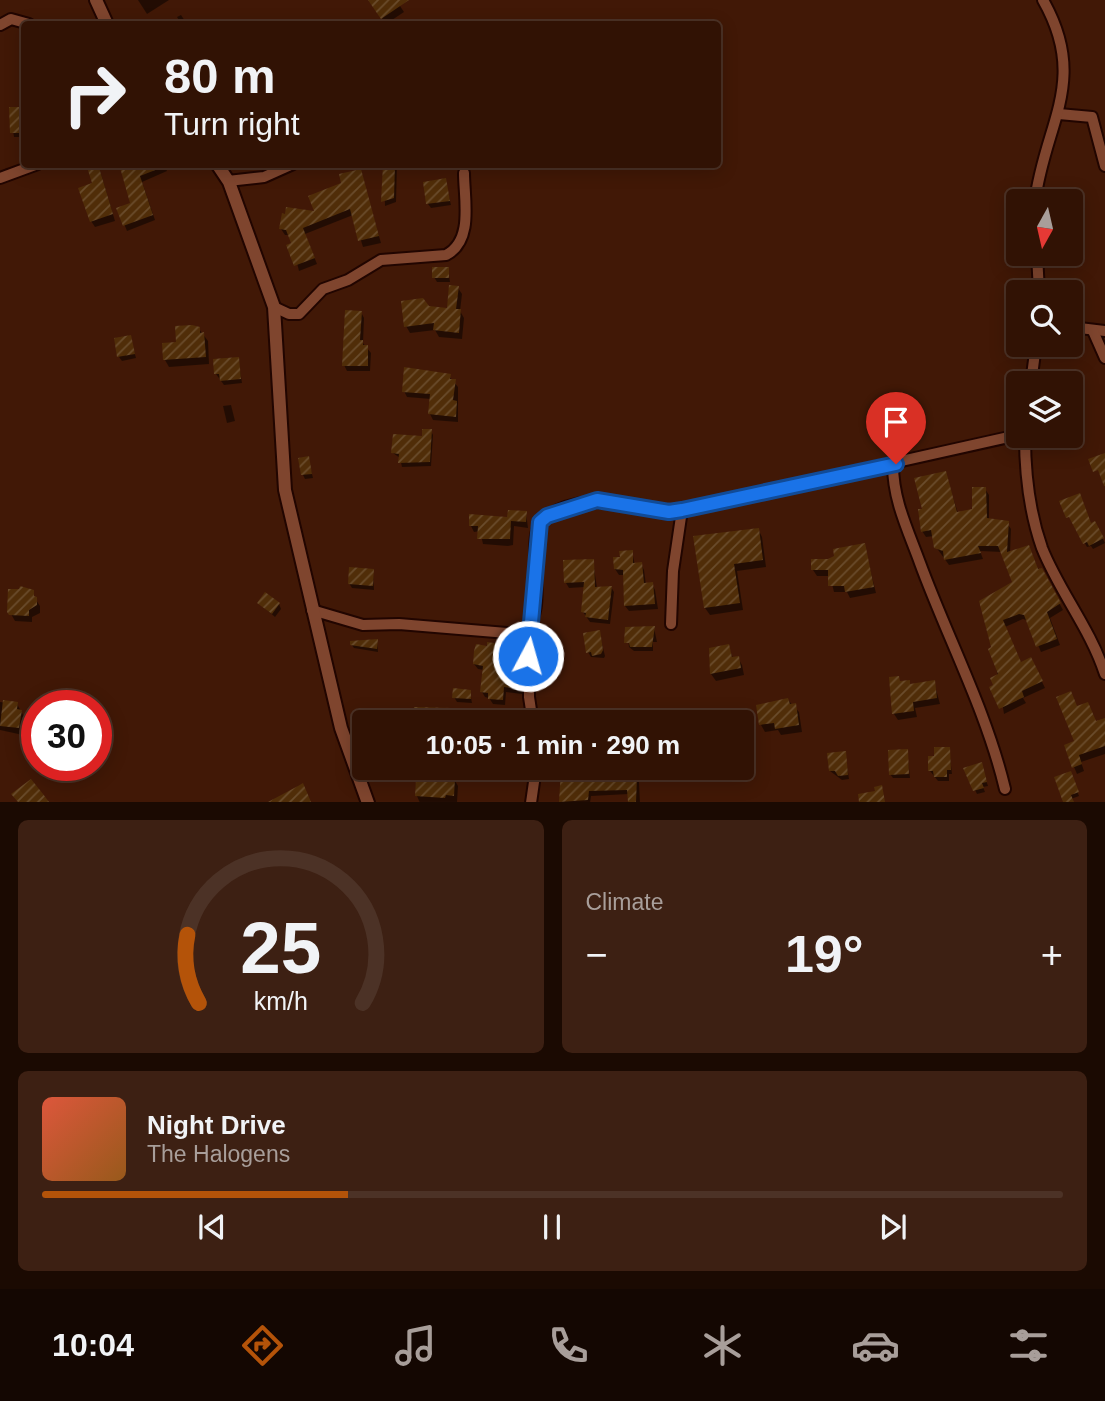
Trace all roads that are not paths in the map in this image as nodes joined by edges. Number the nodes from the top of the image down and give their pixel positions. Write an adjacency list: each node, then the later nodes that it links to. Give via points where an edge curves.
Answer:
1 (1043, 0): 6 (street, via 1062,48)
2 (100, 2): 3 (street)
3 (106, 21)
4 (21, 22): 5 (street, via 11,19)
5 (0, 25)
6 (1059, 114): 7 (street, via 1093,117); 14 (street)
7 (1105, 166)
8 (27, 168): 12 (street)
9 (220, 168): 13 (street)
10 (284, 168): 13 (street, via 264,177)
11 (464, 173): 15 (street, via 465,228 455,250 446,255 381,260 323,289 299,314)
12 (0, 178)
13 (228, 181): 15 (street)
14 (1036, 189)
15 (274, 307): 22 (street, via 285,490)
16 (1099, 331): 17 (street)
17 (1105, 358)
18 (1006, 438): 20 (street)
19 (1025, 448): 25 (street, via 1025,476 1043,550 1079,613)
20 (893, 465): 21 (street); 28 (street, via 896,499 940,618 976,696)
21 (682, 510): 23 (street); 24 (street, via 669,512 597,500 547,516 537,529 535,603)
22 (312, 610): 24 (street, via 363,625 520,635); 29 (street, via 341,728)
23 (671, 624)
24 (529, 629): 26 (street)
25 (1105, 674)
26 (530, 710)
27 (534, 780): 30 (street)
28 (1005, 789)
29 (368, 802)
30 (531, 802)

